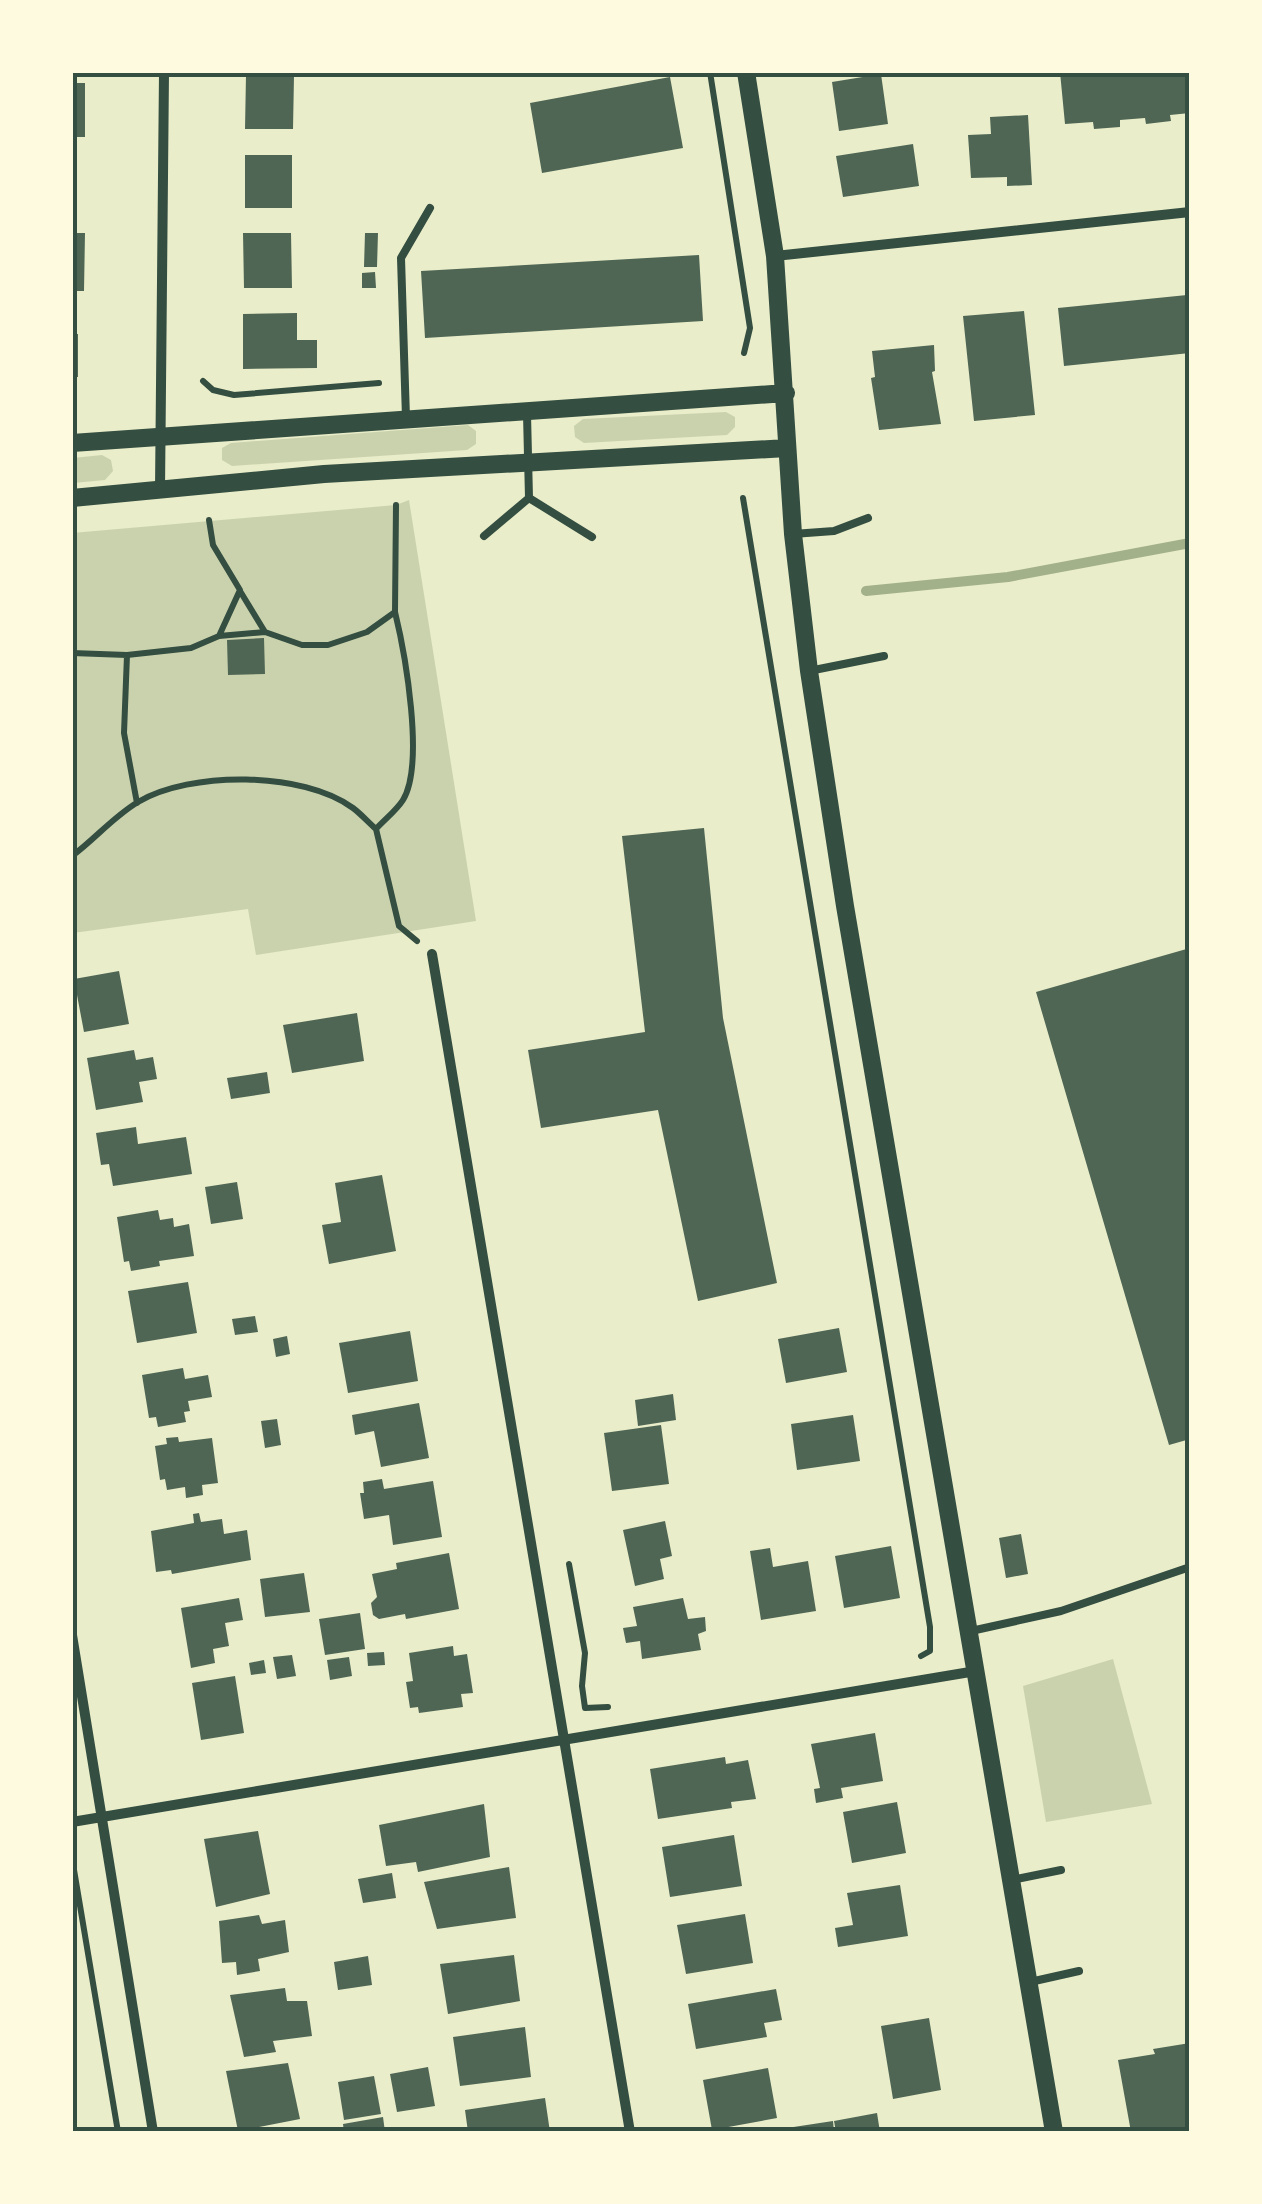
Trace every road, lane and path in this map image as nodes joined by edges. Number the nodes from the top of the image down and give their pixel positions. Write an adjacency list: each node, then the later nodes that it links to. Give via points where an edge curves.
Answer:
1 (164, 72): 13 (street)
2 (710, 72): 7 (path, via 750,328)
3 (746, 72): 6 (street)
4 (430, 208): 12 (lane, via 401,258)
5 (1190, 212): 6 (street)
6 (775, 256): 10 (street)
7 (744, 354)
8 (203, 381): 9 (path, via 234,395)
9 (379, 383)
10 (786, 393): 11 (street); 15 (street)
11 (527, 410): 12 (street); 16 (lane)
12 (406, 418): 13 (street)
13 (161, 435): 14 (street); 17 (street)
14 (72, 443)
15 (787, 448): 16 (street); 24 (street)
16 (528, 462): 17 (street); 19 (lane)
17 (160, 490): 18 (street)
18 (72, 498)
19 (529, 498): 25 (lane); 26 (lane)
20 (743, 498): 43 (path, via 930,1627 930,1651)
21 (396, 505): 28 (path)
22 (868, 518): 24 (lane, via 834,531)
23 (209, 520): 27 (path, via 213,546)
24 (793, 534): 34 (street)
25 (484, 536)
26 (592, 537)
27 (240, 590): 29 (path); 30 (path)
28 (395, 612): 29 (path, via 367,632 328,646 302,646); 36 (path, via 412,722 410,778 403,800)
29 (265, 632): 30 (path)
30 (219, 636): 32 (path, via 191,648)
31 (72, 652): 32 (path)
32 (127, 655): 35 (path, via 124,733)
33 (884, 656): 34 (lane)
34 (809, 671): 41 (street)
35 (136, 803): 36 (path, via 158,792 256,777 351,806); 37 (path)
36 (376, 829): 38 (path, via 399,926)
37 (72, 856)
38 (432, 954): 46 (street)
39 (569, 1564): 45 (path, via 585,1653 585,1708)
40 (1190, 1568): 41 (lane, via 1061,1611)
41 (970, 1631): 44 (street)
42 (72, 1635): 47 (street)
43 (914, 1659)
44 (977, 1671): 46 (street); 51 (street)
45 (617, 1706)
46 (563, 1738): 47 (street); 56 (street)
47 (102, 1817): 48 (street); 55 (street)
48 (72, 1822)
49 (72, 1858): 54 (path)
50 (1062, 1870): 51 (lane)
51 (1012, 1880): 53 (street)
52 (1080, 1971): 53 (lane)
53 (1029, 1982): 57 (street)
54 (118, 2132)
55 (154, 2132)
56 (630, 2132)
57 (1054, 2132)

